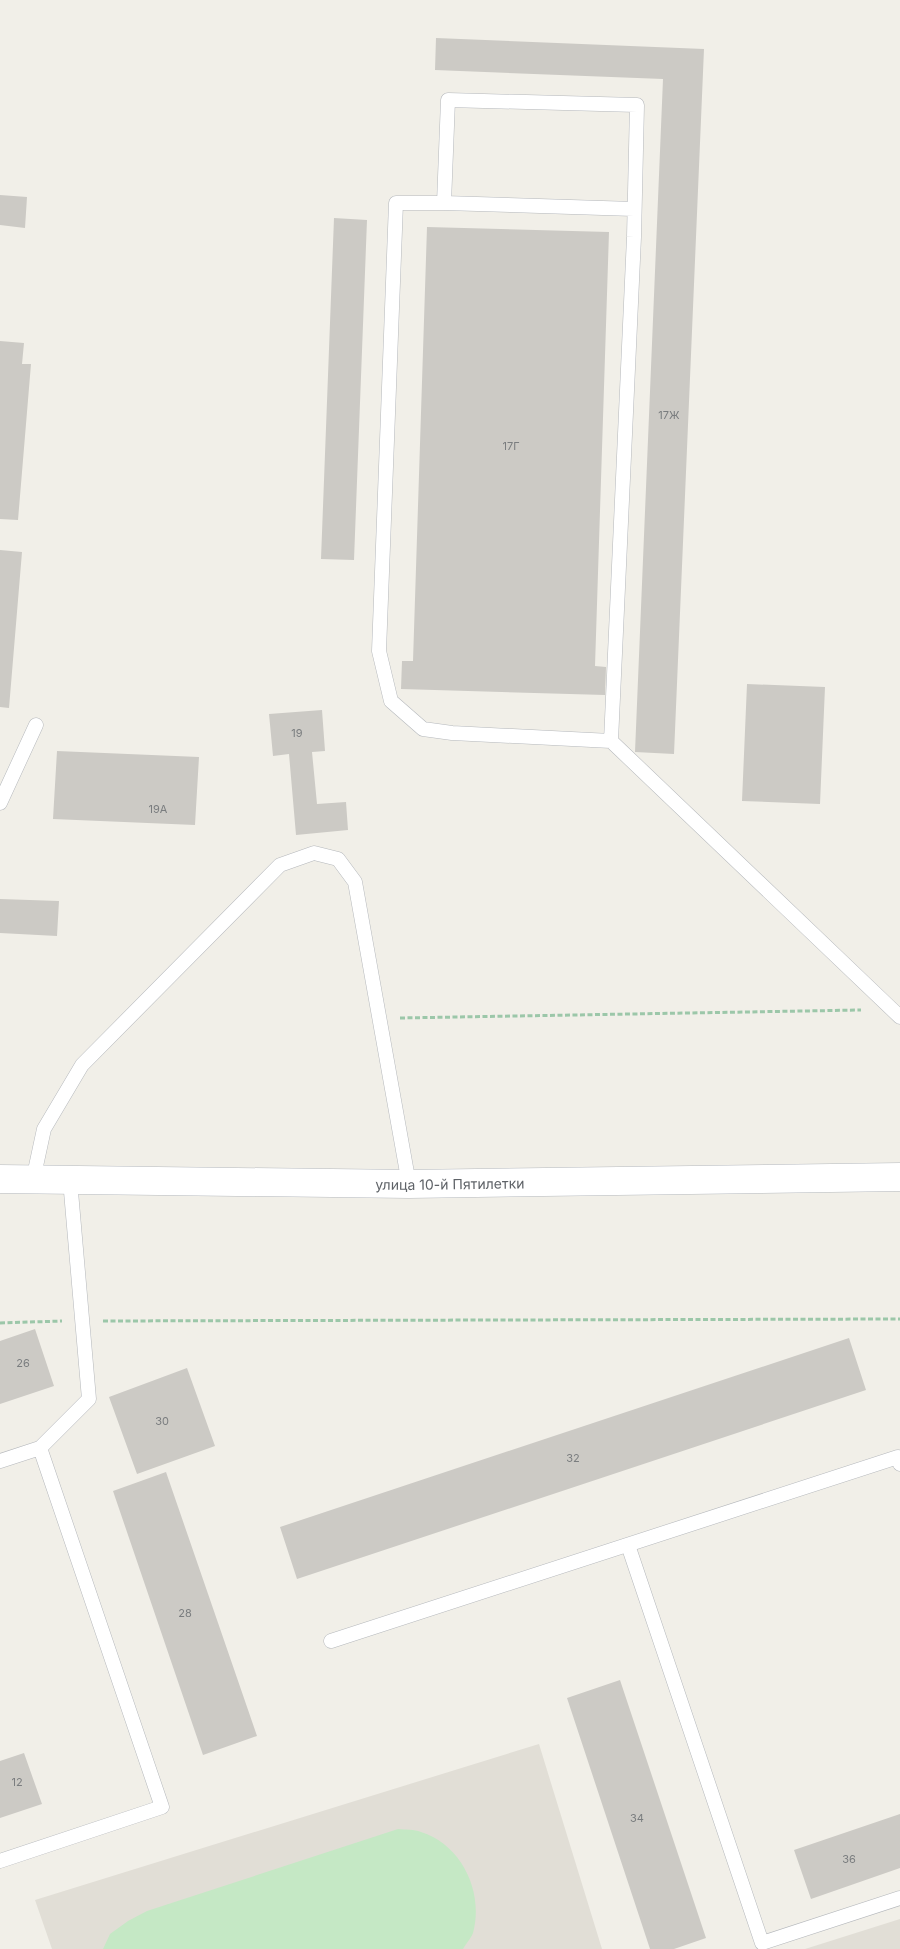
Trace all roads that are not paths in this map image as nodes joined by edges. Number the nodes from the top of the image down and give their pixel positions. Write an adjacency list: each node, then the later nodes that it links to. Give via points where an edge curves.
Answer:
1 (444, 203): 2 (lane); 2 (lane, via 448,100 638,104); 4 (lane, via 396,203 379,651 391,702 423,729)
2 (634, 209): 4 (lane)
3 (36, 725): 5 (lane)
4 (611, 741): 6 (lane)
5 (0, 803)
6 (896, 1013)
7 (900, 1177): 11 (main road, улица 10-й Пятилетки)
8 (0, 1179): 9 (main road, улица 10-й Пятилетки)
9 (33, 1180): 10 (main road, улица 10-й Пятилетки); 11 (lane, via 44,1129 82,1065 280,865 314,853 338,859 355,882)
10 (70, 1180): 11 (main road, улица 10-й Пятилетки); 12 (lane, via 89,1399)
11 (408, 1184)
12 (40, 1448): 13 (lane); 17 (lane, via 162,1807)
13 (0, 1462)
14 (900, 1464): 15 (lane, via 898,1457)
15 (628, 1545): 16 (lane); 18 (lane, via 762,1943)
16 (331, 1641)
17 (0, 1861)
18 (900, 1898)

